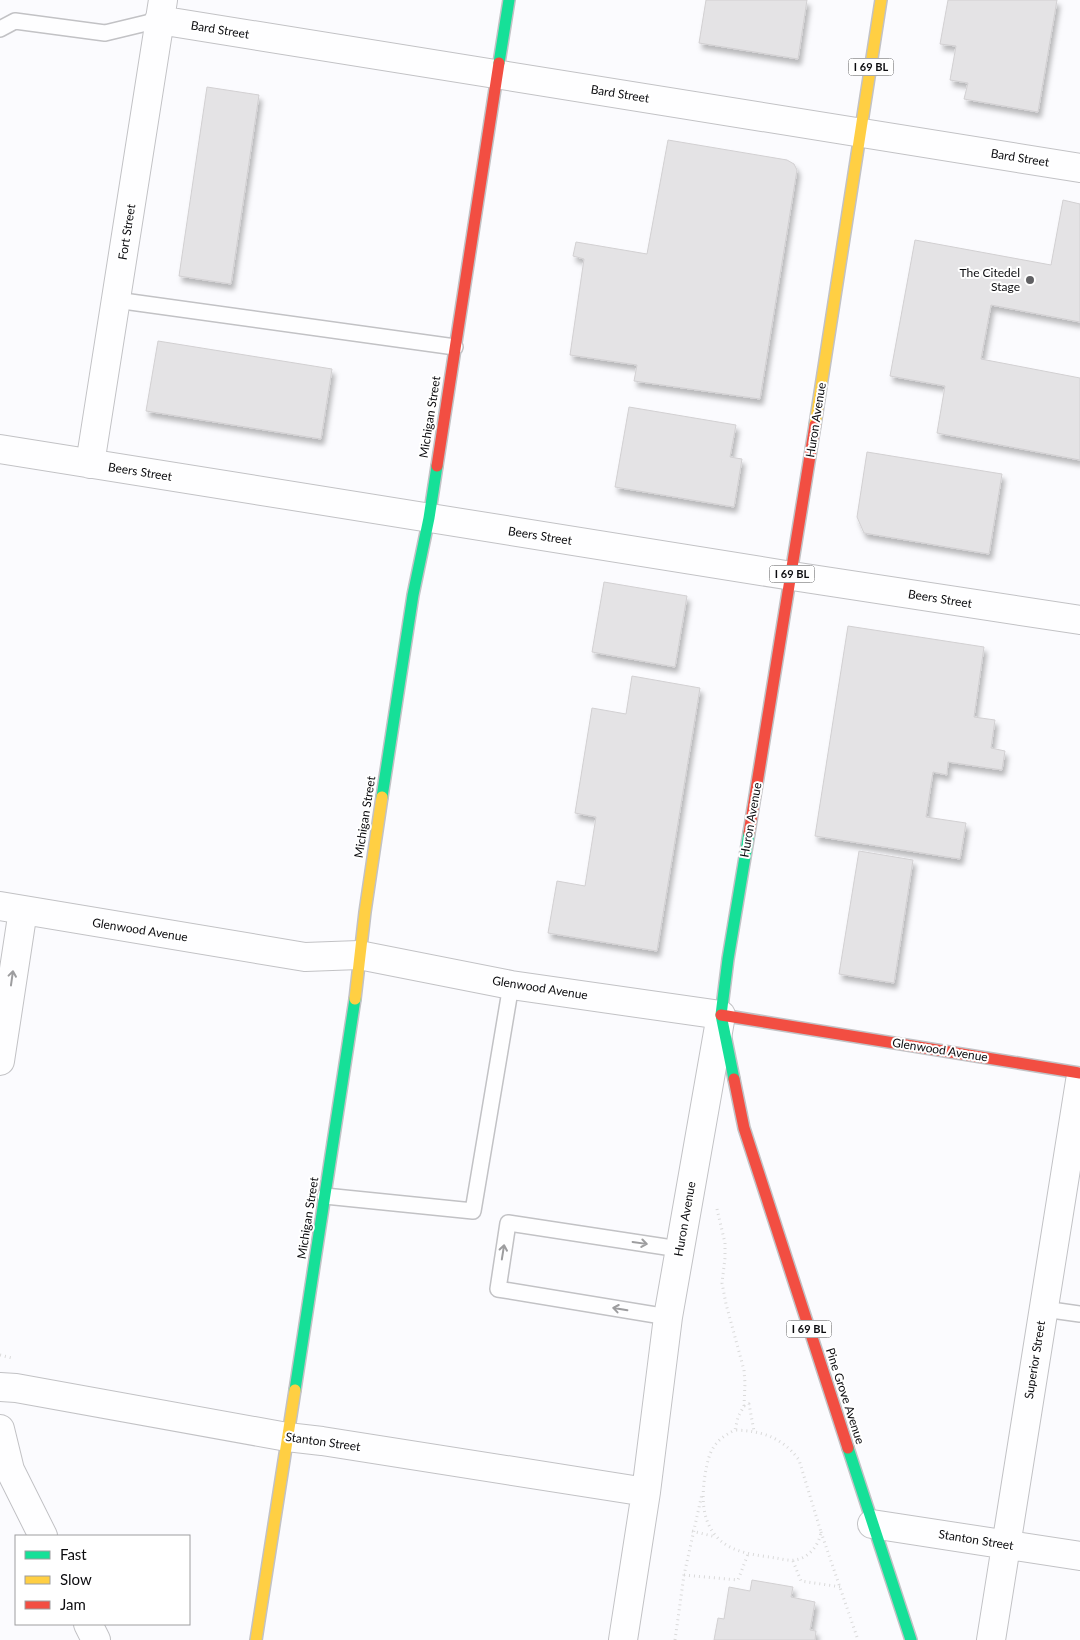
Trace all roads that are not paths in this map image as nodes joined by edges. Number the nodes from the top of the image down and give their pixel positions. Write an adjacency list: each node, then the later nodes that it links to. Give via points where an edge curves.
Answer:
1 (509, 0): 5 (street, Michigan Street)
2 (881, 0): 6 (street, Huron Avenue / I 69 BL)
3 (161, 10): 4 (lane, via 105,33 15,22); 5 (street, Bard Street); 8 (street, Fort Street)
4 (0, 29)
5 (498, 75): 6 (street, Bard Street); 9 (street, Michigan Street)
6 (861, 133): 7 (street, Bard Street); 13 (street, Huron Avenue / I 69 BL)
7 (1080, 168)
8 (116, 300): 9 (lane); 11 (street, Fort Street)
9 (455, 347): 12 (street, Michigan Street)
10 (0, 449): 11 (street, Beers Street)
11 (90, 464): 12 (street, Beers Street)
12 (429, 518): 13 (street, Beers Street); 16 (street, Michigan Street, via 413,595)
13 (792, 576): 14 (street, Beers Street); 18 (street, Huron Avenue / I 69 BL)
14 (1080, 620)
15 (11, 908): 16 (street, Glenwood Avenue, via 305,957); 19 (street, one-way to 15)
16 (359, 955): 17 (street, Glenwood Avenue); 22 (street, Michigan Street)
17 (511, 985): 18 (street, Glenwood Avenue); 22 (lane, via 472,1211)
18 (721, 1015): 20 (street, Glenwood Avenue); 23 (street, Huron Avenue); 32 (street, Pine Grove Avenue / I 69 BL, via 744,1128)
19 (0, 1061)
20 (1080, 1072)
21 (1080, 1081): 24 (street, Superior Street)
22 (326, 1196): 29 (street, Michigan Street)
23 (679, 1249): 26 (street, Huron Avenue); 26 (lane, one-way to 23, via 498,1289 508,1223)
24 (1044, 1309): 25 (lane); 34 (street, Superior Street)
25 (1080, 1314)
26 (668, 1317): 31 (street, Huron Avenue)
27 (0, 1387): 29 (street, Stanton Street)
28 (0, 1429): 30 (street)
29 (287, 1437): 31 (street, Stanton Street); 38 (street, Michigan Street)
30 (5, 1463): 33 (street)
31 (646, 1492): 39 (street, Huron Avenue)
32 (872, 1524): 34 (street, Stanton Street); 40 (street, Pine Grove Avenue / I 69 BL)
33 (43, 1535)
34 (1005, 1545): 35 (street, Stanton Street); 41 (street, Superior Street)
35 (1080, 1556)
36 (88, 1625): 37 (street)
37 (96, 1640)
38 (256, 1640)
39 (622, 1640)
40 (911, 1640)
41 (991, 1640)

